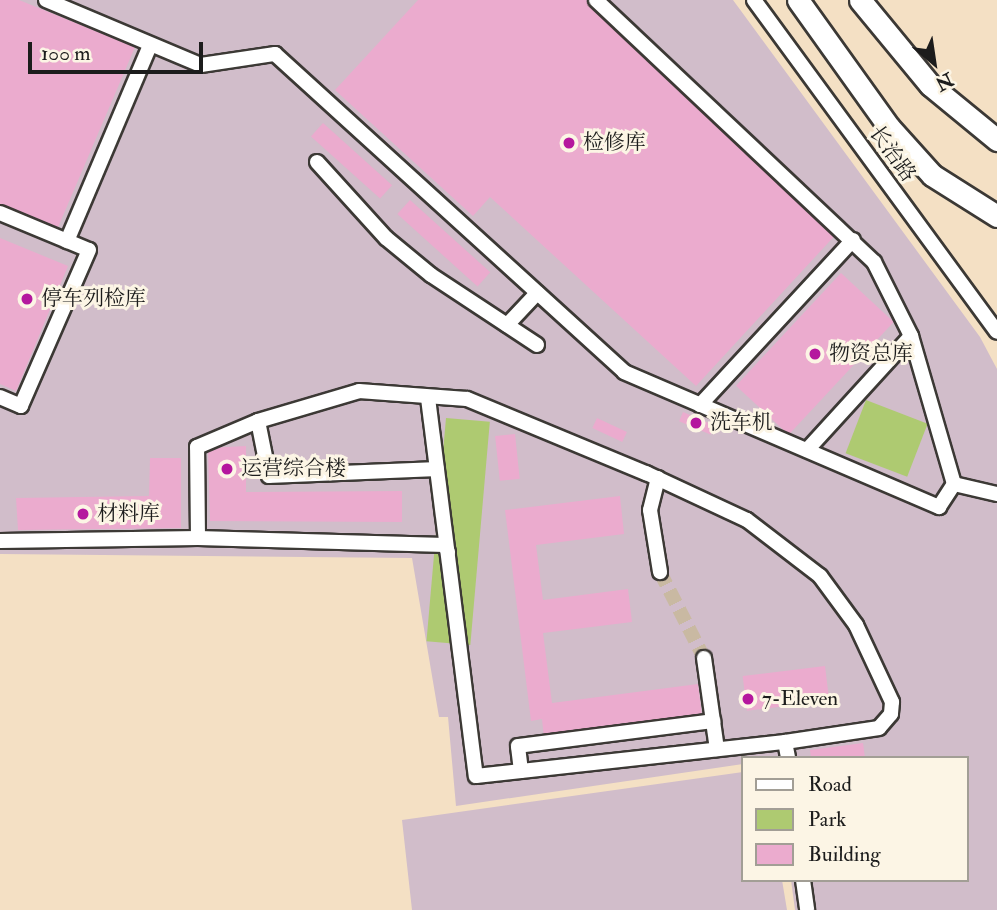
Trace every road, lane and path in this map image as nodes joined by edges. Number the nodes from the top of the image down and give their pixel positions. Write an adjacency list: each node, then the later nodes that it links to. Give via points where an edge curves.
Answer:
1 (46, 0): 6 (street)
2 (596, 0): 11 (street)
3 (754, 0): 15 (street, 长治路)
4 (798, 0): 10 (highway, via 889,127 932,175)
5 (863, 6): 7 (highway, via 930,85)
6 (150, 45): 12 (street); 13 (street, via 201,65 275,54)
7 (997, 139)
8 (317, 162): 14 (street, via 386,238 431,275)
9 (0, 213): 12 (street)
10 (997, 216)
11 (853, 240): 16 (street, via 874,262); 20 (street)
12 (67, 241): 18 (street, via 89,250 21,406)
13 (537, 293): 14 (street); 20 (street, via 624,372)
14 (507, 325): 17 (street)
15 (997, 332)
16 (911, 336): 22 (street); 25 (street)
17 (537, 345)
18 (0, 397)
19 (428, 398): 21 (street, via 359,391); 23 (street); 24 (street, via 467,399)
20 (700, 405): 22 (street)
21 (258, 421): 23 (street, via 269,476); 27 (street, via 197,447)
22 (807, 450): 25 (street, via 940,507)
23 (437, 469): 29 (street)
24 (658, 478): 30 (street, via 650,510); 33 (street, via 747,520 820,576 856,625 885,681 891,714 879,728)
25 (954, 484): 26 (street)
26 (997, 494)
27 (198, 538): 28 (street); 29 (street, via 444,545)
28 (0, 541)
29 (447, 552): 36 (street, via 476,776)
30 (660, 572)
31 (705, 658): 32 (street)
32 (713, 721): 34 (street); 36 (street, via 519,746)
33 (785, 742): 34 (street); 35 (street)
34 (717, 749): 36 (street)
35 (788, 756)
36 (522, 771)
37 (803, 882): 38 (street)
38 (807, 910)

